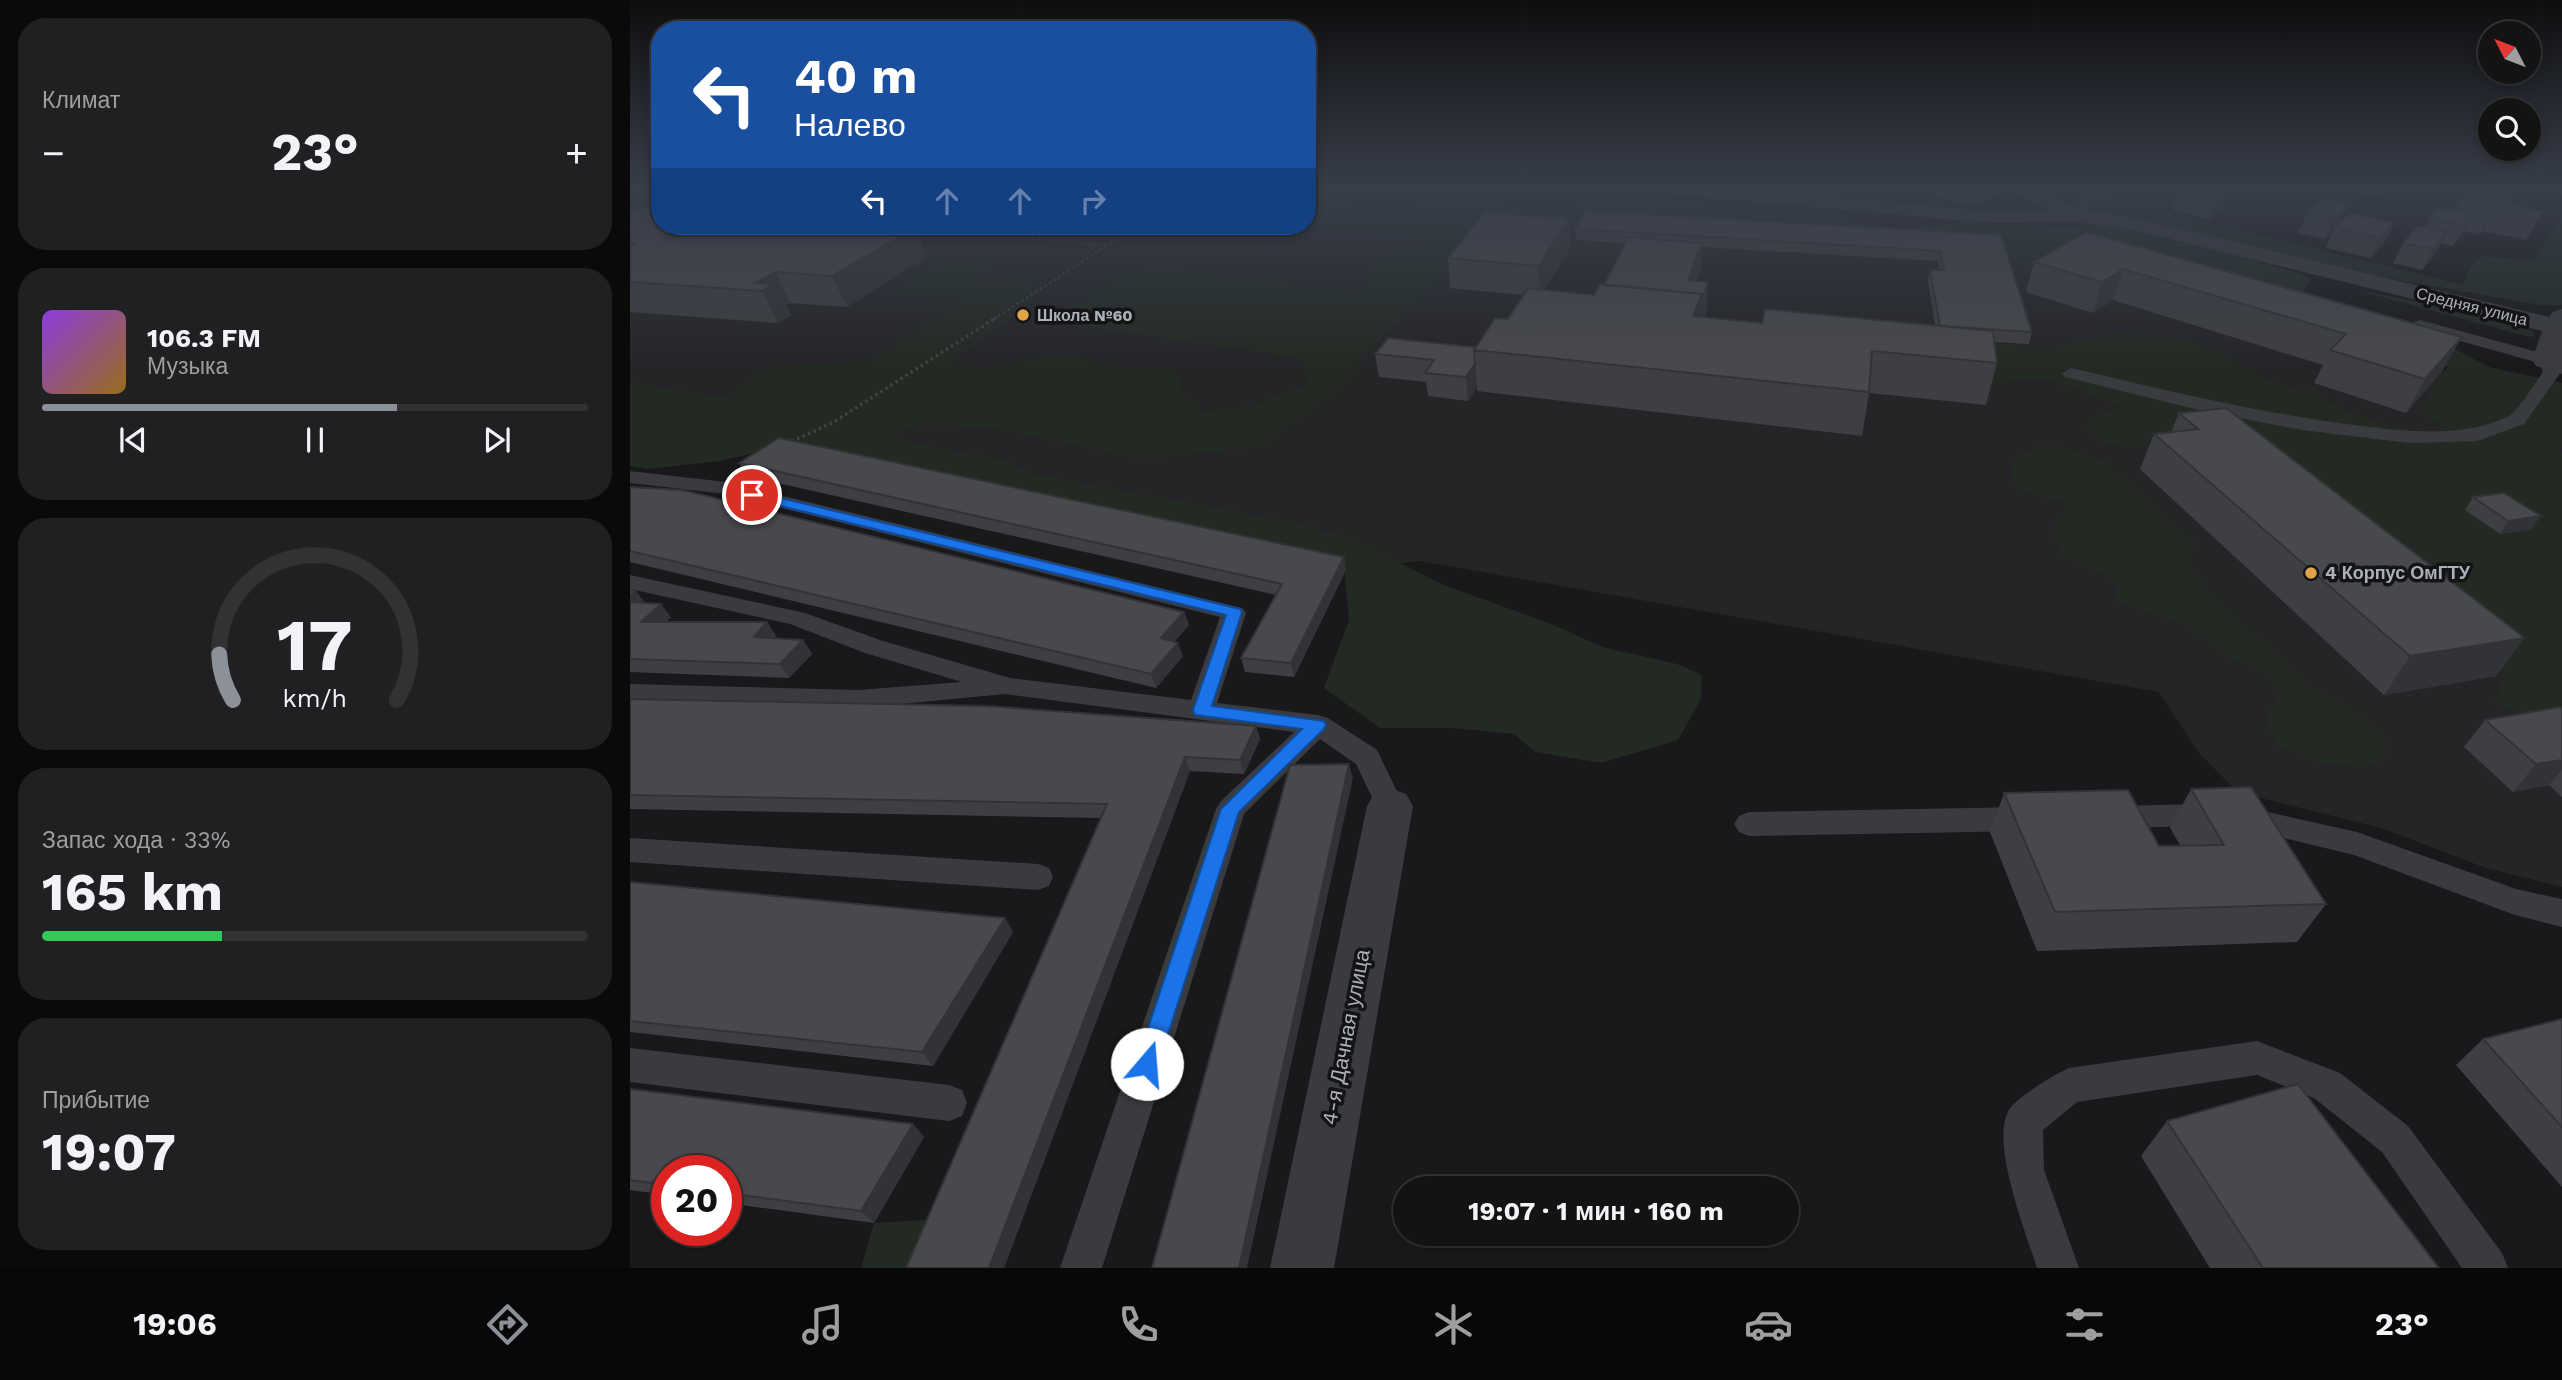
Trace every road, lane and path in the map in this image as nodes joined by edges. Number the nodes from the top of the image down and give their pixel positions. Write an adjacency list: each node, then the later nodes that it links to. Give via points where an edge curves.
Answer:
1 (1103, 248): 7 (path, via 834,422)
2 (2237, 248): 4 (street, Средняя улица)
3 (2404, 321): 5 (lane)
4 (2560, 324): 5 (street)
5 (2554, 363): 6 (lane, via 2517,420 2477,435 2409,437 2302,424)
6 (2071, 373)
7 (784, 444)
8 (630, 477): 12 (lane, via 726,488 1234,612)
9 (630, 582): 10 (lane, via 796,618 874,647)
10 (1010, 687): 11 (lane, via 858,699); 12 (lane)
11 (630, 693)
12 (1202, 710): 13 (lane)
13 (1318, 725): 14 (lane, via 1367,757); 21 (lane, via 1231,809)
14 (1390, 806): 22 (street, 4-я Дачная улица)
15 (1749, 824): 18 (lane, via 2230,815 2357,844 2515,902)
16 (630, 850): 17 (lane)
17 (1038, 877)
18 (2562, 913)
19 (630, 1065): 20 (lane)
20 (949, 1103)
21 (1081, 1268)
22 (1302, 1268)
23 (2058, 1268): 24 (lane, via 2025,1170 2024,1121 2068,1086 2257,1058 2328,1085 2395,1139)
24 (2487, 1268)

